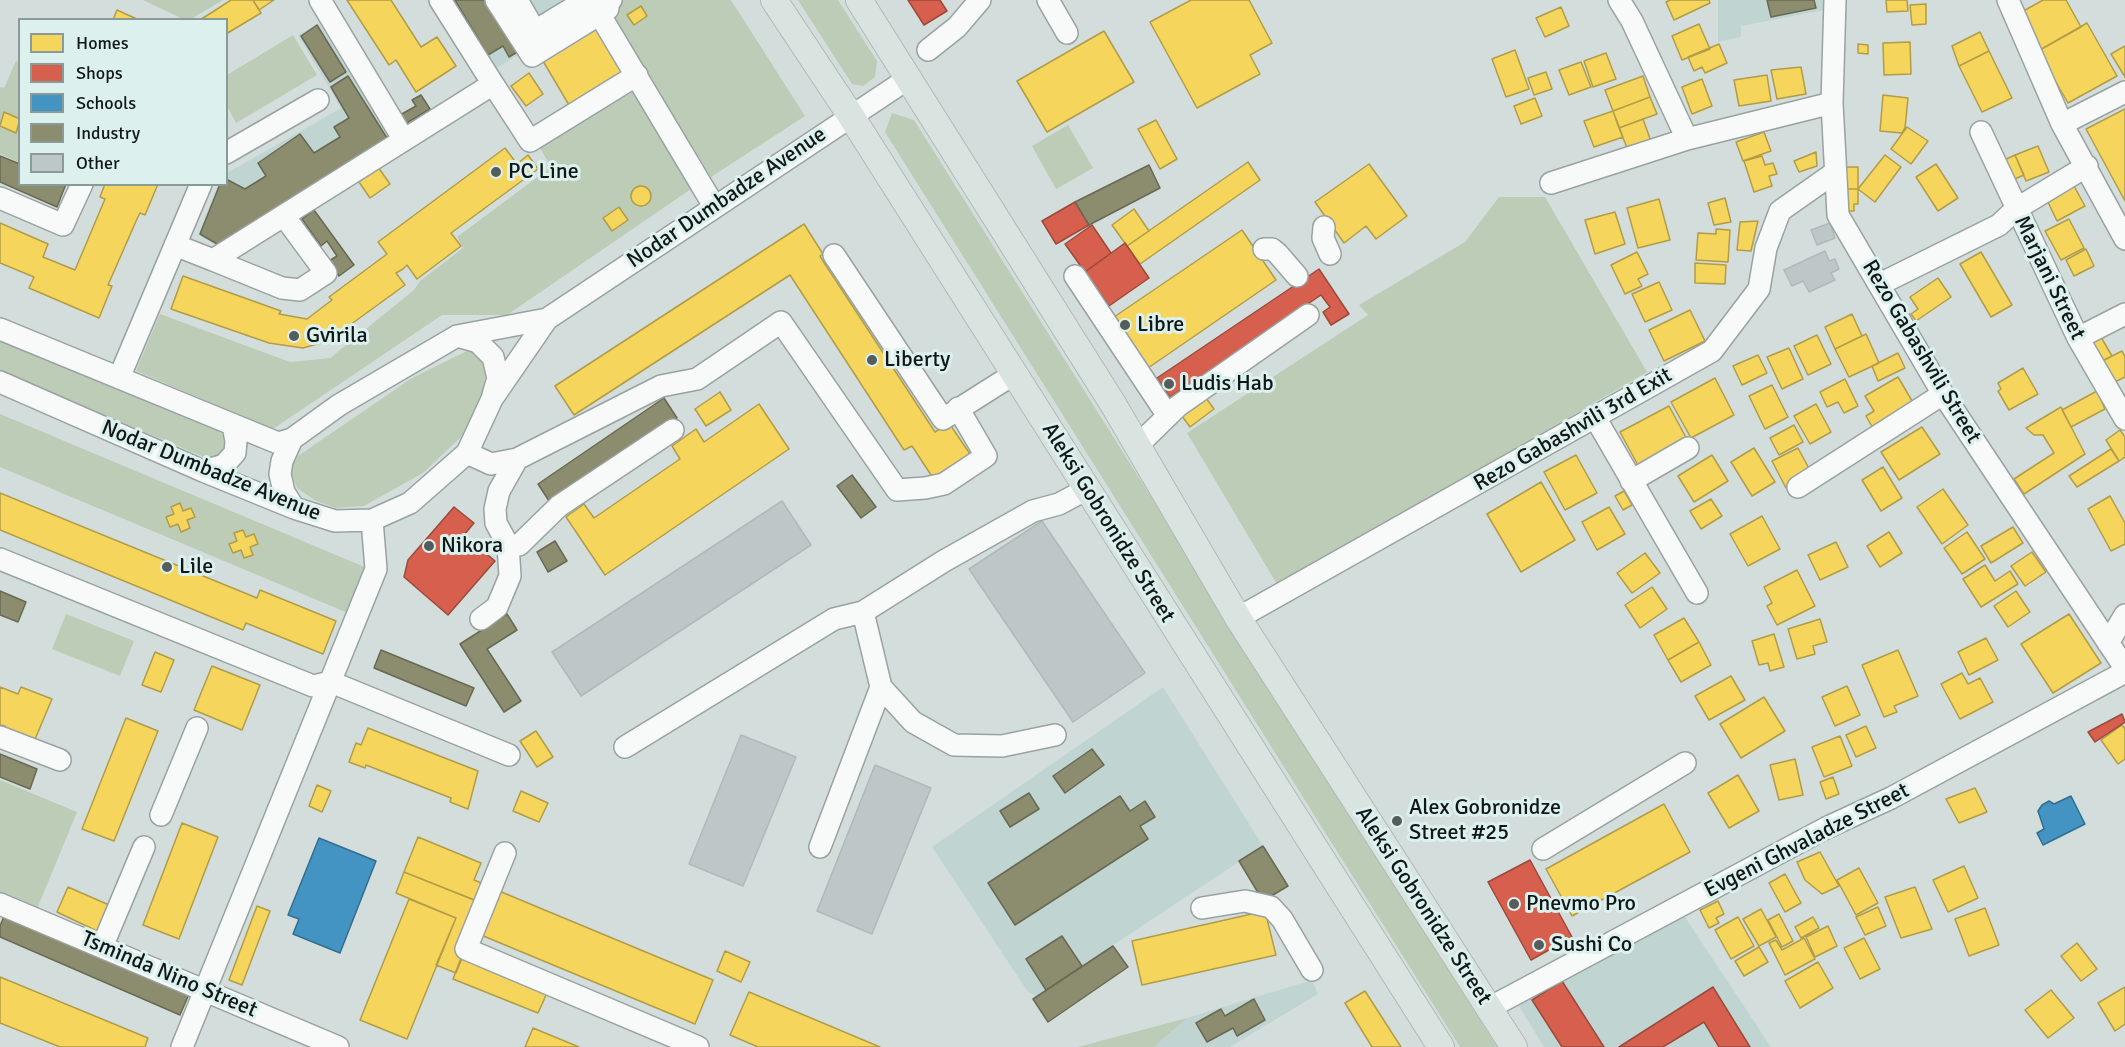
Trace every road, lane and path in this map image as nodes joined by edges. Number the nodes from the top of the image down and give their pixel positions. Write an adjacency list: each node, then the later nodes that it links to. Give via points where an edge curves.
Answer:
1 (320, 0): 25 (street)
2 (440, 0): 17 (street)
3 (496, 0): 12 (street, via 532,56)
4 (517, 0): 12 (street, via 535,31)
5 (774, 0): 21 (main road, Aleksi Gobronidze Street)
6 (859, 0): 16 (main road, Aleksi Gobronidze Street)
7 (980, 0): 14 (street, via 957,27)
8 (1048, 0): 13 (street)
9 (1619, 0): 24 (street)
10 (1835, 0): 20 (street, Rezo Gabashvili Street)
11 (2008, 0): 22 (street)
12 (597, 4): 15 (street)
13 (1067, 33)
14 (927, 50)
15 (637, 75): 17 (street, via 530,141); 33 (street)
16 (909, 78): 21 (street, Nodar Dumbadze Avenue); 64 (main road, Aleksi Gobronidze Street)
17 (493, 84): 25 (street)
18 (2125, 92): 22 (street)
19 (318, 100): 26 (street)
20 (1832, 103): 24 (street); 28 (street, Rezo Gabashvili Street)
21 (851, 116): 33 (street, Nodar Dumbadze Avenue); 52 (main road, Aleksi Gobronidze Street)
22 (2062, 124): 27 (street)
23 (1981, 132): 34 (street, Marjani Street)
24 (1687, 139): 29 (street)
25 (404, 140): 35 (street)
26 (228, 152)
27 (2087, 166): 34 (street); 37 (street)
28 (1834, 173): 45 (street, Rezo Gabashvili Street, via 1838,215); 59 (street, Rezo Gabashvili 3rd Exit, via 1780,212 1766,248 1759,289 1712,351)
29 (1551, 183)
30 (81, 186): 32 (street, via 63,225)
31 (200, 186): 38 (street)
32 (0, 198)
33 (714, 206): 48 (street, Nodar Dumbadze Avenue)
34 (2016, 209): 45 (street, via 1999,225); 51 (street, Marjani Street)
35 (284, 216): 42 (street); 42 (street, via 326,273 300,290 282,288)
36 (1324, 227): 40 (street, via 1323,238)
37 (2125, 239)
38 (175, 245): 42 (street); 53 (street)
39 (1264, 249): 44 (street, via 1272,249)
40 (1330, 254)
41 (834, 255): 57 (street, via 943,419)
42 (213, 260)
43 (1075, 276): 58 (street)
44 (1297, 276)
45 (1880, 284): 55 (street, Rezo Gabashvili Street)
46 (2125, 314): 51 (street)
47 (1308, 315): 58 (street)
48 (547, 319): 50 (street, Nodar Dumbadze Avenue); 56 (street, Nodar Dumbadze Avenue)
49 (0, 329): 53 (street)
50 (457, 336): 56 (street, via 478,342 493,357 498,378); 63 (street, Nodar Dumbadze Avenue, via 339,405)
51 (2078, 338): 60 (street, Marjani Street)
52 (1014, 374): 57 (street); 71 (main road, Aleksi Gobronidze Street)
53 (119, 378): 61 (street)
54 (0, 382): 68 (street, Nodar Dumbadze Avenue)
55 (1943, 394): 70 (street); 81 (street, Rezo Gabashvili Street)
56 (492, 399): 66 (street, Nodar Dumbadze Avenue)
57 (958, 408): 67 (street, via 986,456 944,484 897,490 781,322 697,379 661,387)
58 (1168, 416): 64 (street)
59 (1596, 419): 69 (street); 79 (street, Rezo Gabashvili 3rd Exit)
60 (2125, 419)
61 (233, 425): 63 (street, via 278,443); 68 (street, via 235,453 224,465)
62 (673, 430): 74 (street, via 559,506 519,545)
63 (292, 439): 72 (street, via 280,474 284,492)
64 (1137, 446): 79 (main road, Aleksi Gobronidze Street)
65 (1688, 448): 69 (street)
66 (467, 453): 67 (street, via 491,464); 73 (street, Nodar Dumbadze Avenue, via 410,503)
67 (517, 459): 74 (street, via 499,491 495,509 496,523)
68 (203, 471): 72 (street, Nodar Dumbadze Avenue)
69 (1631, 481): 76 (street)
70 (1798, 487)
71 (1087, 489): 77 (street, via 1059,504 1034,511); 106 (main road, Aleksi Gobronidze Street)
72 (294, 508): 73 (street, Nodar Dumbadze Avenue, via 335,521)
73 (372, 520): 83 (street, via 376,569)
74 (508, 545): 80 (street, via 510,576 504,595 497,607)
75 (0, 559): 83 (street, via 313,686)
76 (1697, 593)
77 (863, 612): 84 (street); 88 (street, via 834,619)
78 (2125, 615): 81 (street)
79 (1238, 618): 102 (main road, Aleksi Gobronidze Street)
80 (481, 619)
81 (2108, 643): 82 (street, Rezo Gabashvili Street)
82 (2125, 670): 102 (street, Evgeni Ghvaladze Street, via 1892,798 1826,828)
83 (331, 682): 89 (street); 101 (street)
84 (880, 687): 86 (street, via 913,722 954,745 1002,746); 94 (street)
85 (197, 728): 92 (street)
86 (1055, 735)
87 (0, 737): 90 (street)
88 (625, 747)
89 (509, 755)
90 (60, 760)
91 (1685, 763): 95 (street)
92 (161, 815)
93 (144, 847): 99 (street)
94 (820, 848)
95 (1543, 849)
96 (505, 853): 105 (street, via 466,948)
97 (0, 904): 99 (street, Tsminda Nino Street)
98 (1202, 908): 100 (street, via 1245,901 1271,907)
99 (102, 947): 101 (street, Tsminda Nino Street)
100 (1312, 970)
101 (205, 991): 103 (street); 104 (street, Tsminda Nino Street)
102 (1489, 1008): 107 (main road, Aleksi Gobronidze Street)
103 (182, 1047)
104 (338, 1047)
105 (698, 1047)
106 (1441, 1047)
107 (1514, 1047)

